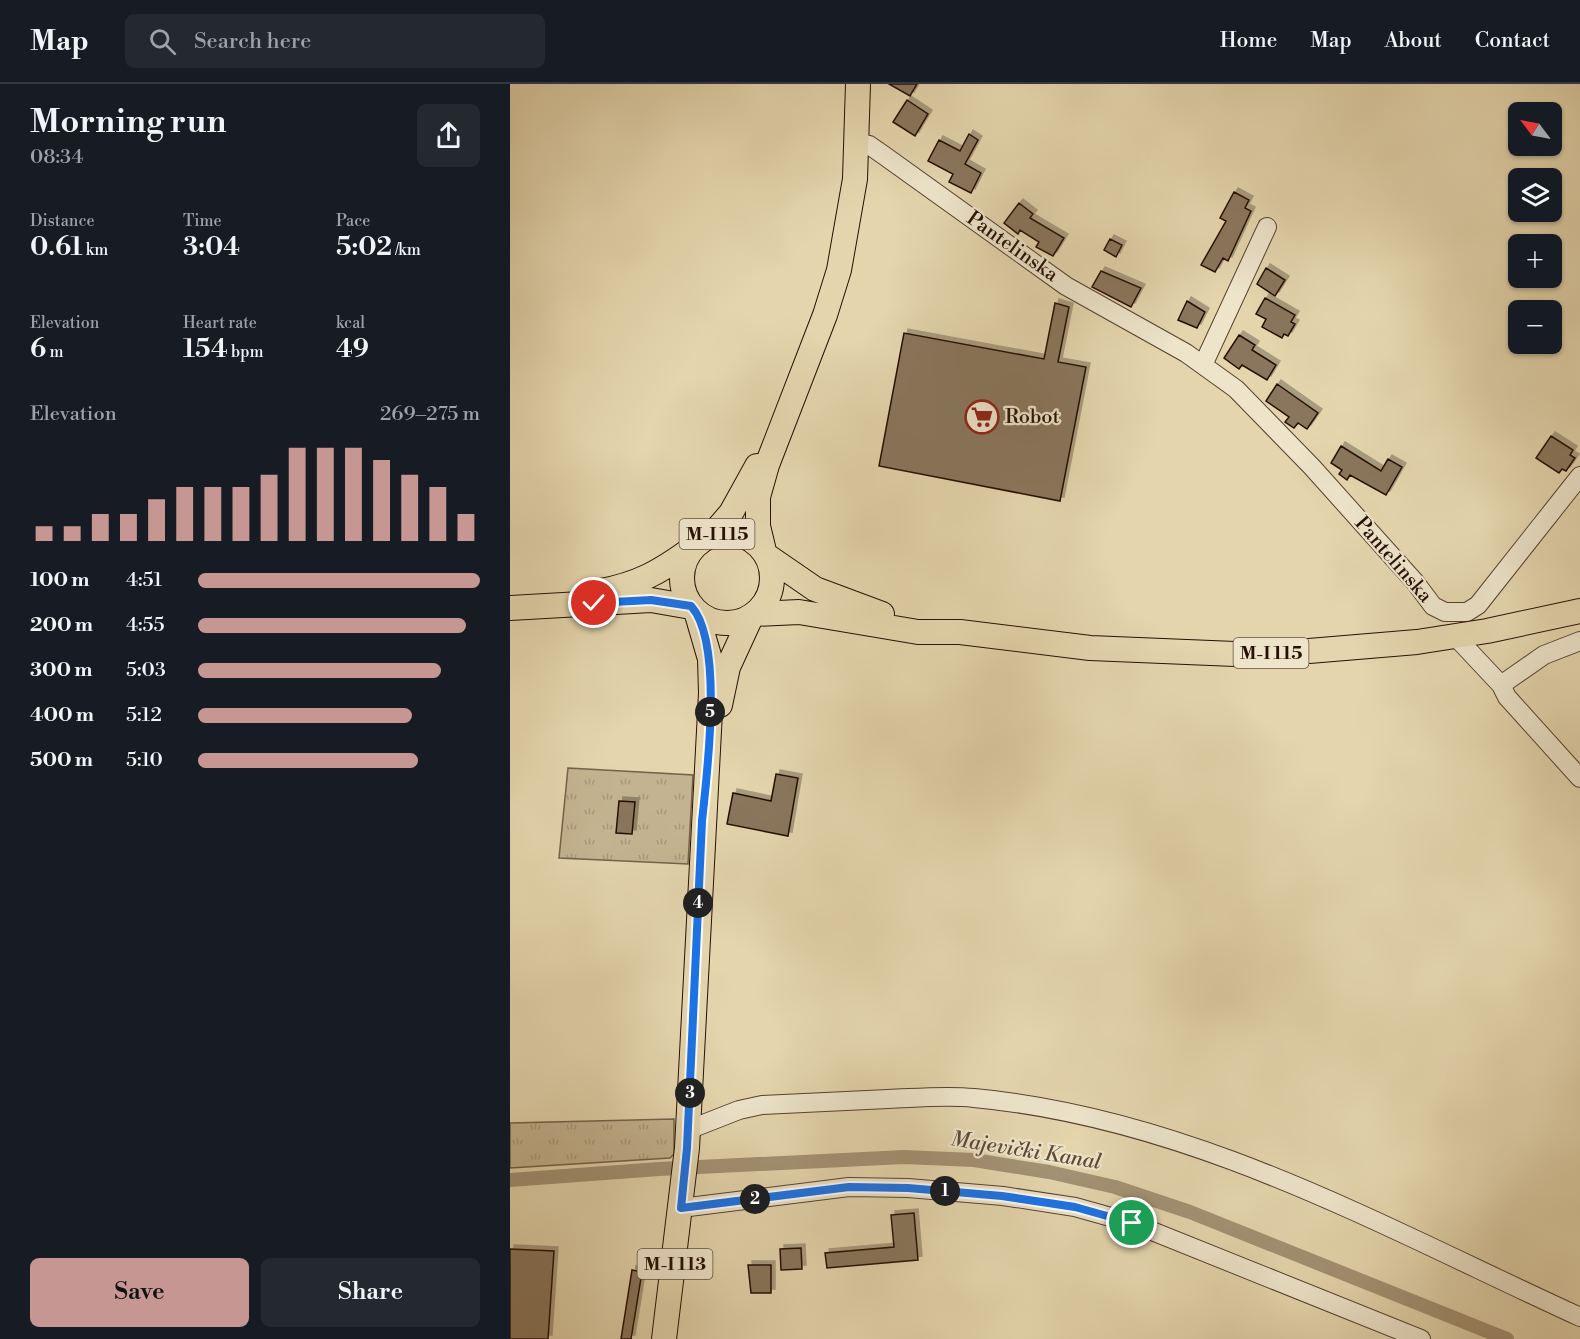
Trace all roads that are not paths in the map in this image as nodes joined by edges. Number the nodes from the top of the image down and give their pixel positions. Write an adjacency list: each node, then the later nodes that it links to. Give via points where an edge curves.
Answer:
1 (858, 84): 2 (main road)
2 (857, 142): 4 (street, Pantelinska, via 869,145 1066,286); 5 (main road, via 855,179 839,270)
3 (1267, 227): 4 (street)
4 (1203, 365): 6 (street, Pantelinska, via 1236,389 1312,467 1433,606 1445,612 1467,612 1478,605)
5 (794, 395): 7 (main road, via 744,491); 9 (main road, via 758,497 758,526)
6 (1580, 476)
7 (712, 535): 8 (main road, M-I 115); 9 (main road, M-I 115, via 741,534)
8 (690, 550): 10 (main road, M-I 115, via 632,585); 12 (main road, M-I 115, via 681,579)
9 (765, 553): 14 (main road, M-I 115, via 772,580 770,593); 15 (main road, M-I 115, via 815,589 846,602)
10 (536, 605): 11 (main road, M-I 115); 12 (main road, M-I 115, via 651,600)
11 (510, 608)
12 (693, 609): 14 (main road, M-I 115, via 708,620 722,623); 19 (main road, M-I 113, via 710,659)
13 (1580, 611): 16 (main road, M-I 115)
14 (753, 615): 15 (main road, M-I 115, via 799,612 918,632); 19 (main road, M-I 113, via 728,667)
15 (960, 632): 16 (main road, M-I 115, via 1090,648 1226,654 1309,651)
16 (1455, 636): 18 (street)
17 (1580, 641): 18 (street, via 1544,656)
18 (1501, 685): 20 (street, via 1507,697)
19 (707, 772): 21 (main road, M-I 113)
20 (1580, 778)
21 (687, 1139): 22 (main road, M-I 113); 23 (street, via 739,1110 762,1105 972,1097 1095,1118 1216,1154 1407,1234)
22 (682, 1198): 24 (main road, M-I 113); 25 (street, via 849,1187 967,1193 1075,1207 1132,1223)
23 (1580, 1317)
24 (664, 1339)
25 (1421, 1339)

